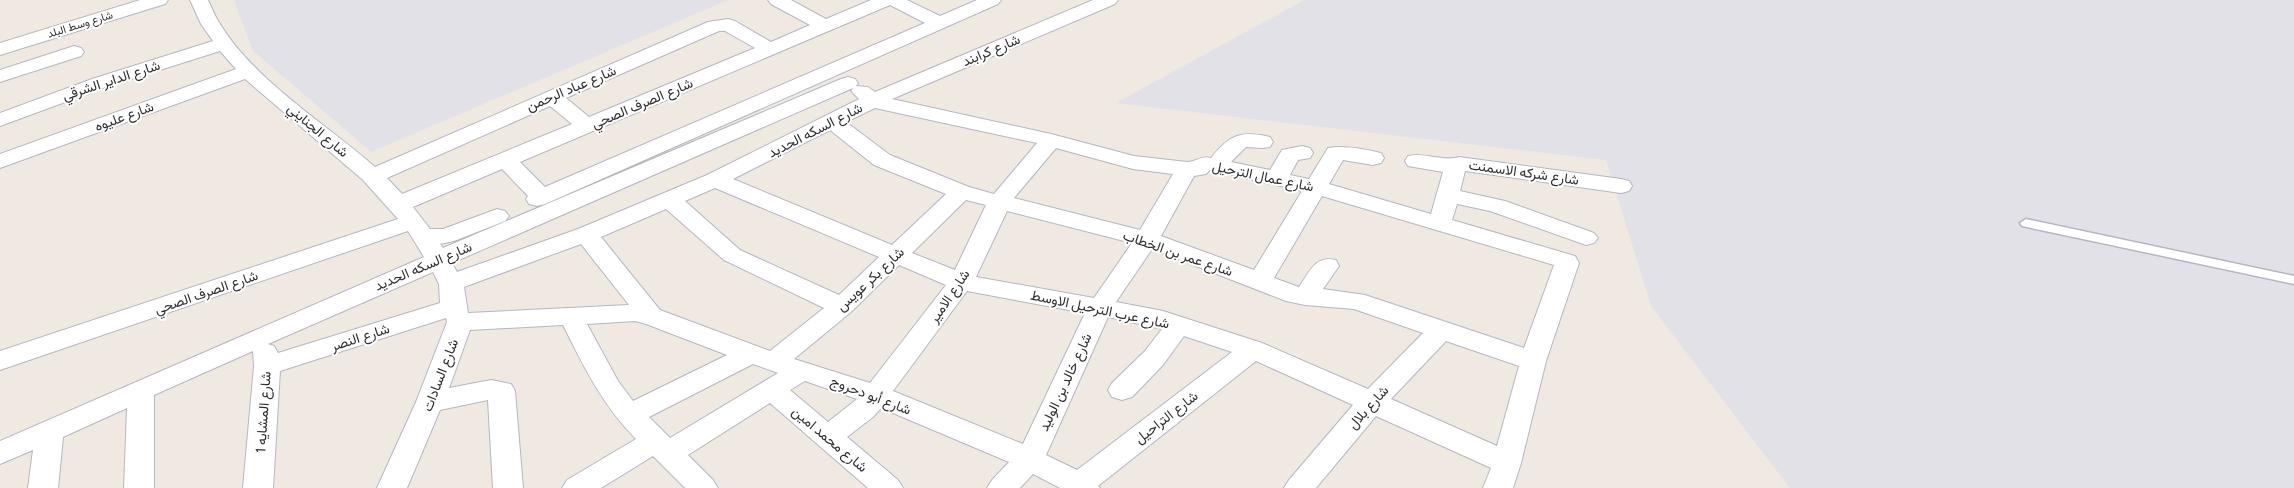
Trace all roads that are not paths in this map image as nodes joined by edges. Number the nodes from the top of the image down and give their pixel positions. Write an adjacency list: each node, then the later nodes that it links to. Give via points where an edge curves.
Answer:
1 (159, 0): 12 (street, شارع وسط البلد)
2 (199, 0): 13 (street, شارع الجنايني, via 210,25)
3 (777, 0): 11 (street)
4 (887, 0): 11 (street, شارع الصرف الصحي)
5 (893, 0): 9 (street)
6 (992, 0): 9 (street, شارع السكه الحديد)
7 (1109, 0): 22 (street, شارع كرابند)
8 (708, 12): 10 (street)
9 (940, 23): 19 (street, شارع السكه الحديد)
10 (728, 25): 15 (street); 21 (street, شارع عباد الرحمن, via 715,26)
11 (825, 26): 15 (street, شارع الصرف الصحي)
12 (57, 31): 14 (street, شارع وسط البلد); 16 (street)
13 (224, 44): 17 (street, شارع الجنايني); 20 (street, شارع الداير الشرقي)
14 (1, 47)
15 (770, 49): 25 (street, شارع الصرف الصحي)
16 (74, 52): 18 (street); 20 (street)
17 (248, 71): 31 (street, شارع عليوه); 36 (street, شارع الجنايني)
18 (0, 76)
19 (839, 77): 22 (street, شارع السكه الحديد); 43 (street, شارع السكه الحديد); 53 (street, شارع السكه الحديد)
20 (99, 83): 23 (street, شارع الداير الشرقي)
21 (551, 96): 25 (street); 36 (street, شارع عباد الرحمن)
22 (873, 101): 24 (street, شارع السكه الحديد); 26 (street, شارع عمال الترحيل)
23 (0, 120)
24 (832, 122): 38 (street, شارع السكه الحديد); 41 (street, شارع عمر بن الخطاب, via 882,160)
25 (587, 126): 30 (street, شارع الصرف الصحي)
26 (1051, 140): 35 (street, شارع عمال الترحيل, via 1133,162); 45 (street, شارع الامير)
27 (1262, 142): 33 (street, via 1248,139 1235,142)
28 (1302, 153): 37 (street, via 1290,155)
29 (1373, 158): 40 (street, via 1337,152)
30 (506, 160): 43 (street); 46 (street, شارع الصرف الصحي)
31 (0, 161)
32 (1416, 162): 34 (street)
33 (1217, 165): 35 (street, شارع عمال الترحيل, via 1206,163 1198,169); 37 (street, شارع عمال الترحيل)
34 (1455, 168): 39 (street, شارع شركه الاسمنت, via 1463,163); 42 (street, شارع شركه الاسمنت)
35 (1187, 169): 51 (street, شارع خالد بن الوليد)
36 (372, 176): 46 (street, شارع الجنايني)
37 (1277, 178): 40 (street, شارع عمال الترحيل)
38 (715, 180): 44 (street, شارع السكه الحديد); 52 (street, شارع عرب الترحيل الاوسط)
39 (1621, 186)
40 (1316, 187): 47 (street, شارع عمال الترحيل); 57 (street)
41 (961, 192): 45 (street, شارع عمر بن الخطاب); 52 (street, شارع بكر عويس)
42 (1448, 194): 47 (street, شارع شركه الاسمنت); 50 (street, via 1497,206)
43 (542, 197): 46 (street, شارع السكه الحديد, via 446,236)
44 (670, 200): 49 (street, شارع السكه الحديد); 60 (street, via 732,255)
45 (1000, 201): 51 (street, شارع عمر بن الخطاب); 56 (street, شارع الامير)
46 (411, 222): 53 (street, شارع الجنايني); 69 (street, شارع الصرف الصحي)
47 (1440, 223): 70 (street, شارع عمال الترحيل, via 1563,259 1567,263)
48 (2026, 224): 55 (lane)
49 (586, 234): 59 (street, شارع السكه الحديد); 62 (street)
50 (1586, 238)
51 (1147, 239): 57 (street, شارع عمر بن الخطاب); 61 (street, شارع خالد بن الوليد)
52 (895, 256): 56 (street, شارع عرب الترحيل الاوسط); 60 (street, شارع بكر عويس)
53 (437, 260): 59 (street); 66 (street, شارع السكه الحديد)
54 (1327, 266): 58 (street)
55 (2294, 280)
56 (961, 282): 61 (street, شارع عرب الترحيل الاوسط); 76 (street, شارع الامير)
57 (1259, 282): 58 (street, شارع عمر بن الخطاب)
58 (1305, 297): 65 (street, شارع عمر بن الخطاب, via 1356,302)
59 (455, 304): 63 (street, شارع أبو دحروج); 71 (street, شارع النصر); 77 (street, شارع السادات)
60 (842, 306): 68 (street, شارع بكر عويس)
61 (1100, 307): 64 (street, شارع عرب الترحيل الاوسط); 84 (street, شارع خالد بن الوليد)
62 (651, 316): 63 (street, شارع أبو دحروج, via 635,313); 68 (street, شارع أبو دحروج)
63 (571, 318): 79 (street, via 608,387)
64 (1179, 325): 67 (street, شارع عرب الترحيل الاوسط); 75 (street, via 1154,358)
65 (1441, 330): 70 (street, شارع عمر بن الخطاب); 78 (street, شارع بلال)
66 (262, 336): 71 (street, شارع المشايه 1); 73 (street, شارع السكه الحديد)
67 (1253, 349): 78 (street, شارع عرب الترحيل الاوسط); 86 (street, شارع التراحيل)
68 (763, 357): 72 (street, شارع أبو دحروج); 79 (street, شارع بكر عويس)
69 (0, 361)
70 (1533, 361): 85 (street)
71 (267, 366): 89 (street, شارع المشايه 1)
72 (803, 370): 74 (street); 76 (street, شارع أبو دحروج)
73 (141, 389): 80 (street, شارع السكه الحديد); 88 (street)
74 (772, 390): 81 (street, شارع محمد امين); 82 (street)
75 (1122, 390)
76 (876, 395): 81 (street, شارع الامير, via 863,410); 84 (street, شارع أبو دحروج)
77 (430, 402): 90 (street, شارع السادات); 91 (street, via 490,390 501,391)
78 (1371, 403): 85 (street, شارع عرب الترحيل الاوسط); 96 (street, شارع بلال)
79 (629, 415): 82 (street)
80 (50, 430): 83 (street, شارع السكه الحديد); 87 (street)
81 (828, 437): 94 (street, شارع محمد امين)
82 (661, 448): 92 (street); 93 (street)
83 (0, 453)
84 (1030, 458): 86 (street, شارع أبو دحروج); 95 (street, شارع خالد بن الوليد)
85 (1508, 463): 97 (street)
86 (1082, 486)
87 (44, 488)
88 (139, 488)
89 (258, 488)
90 (392, 488)
91 (508, 488)
92 (577, 488)
93 (703, 488)
94 (888, 488)
95 (1002, 488)
96 (1299, 488)
97 (1498, 488)

